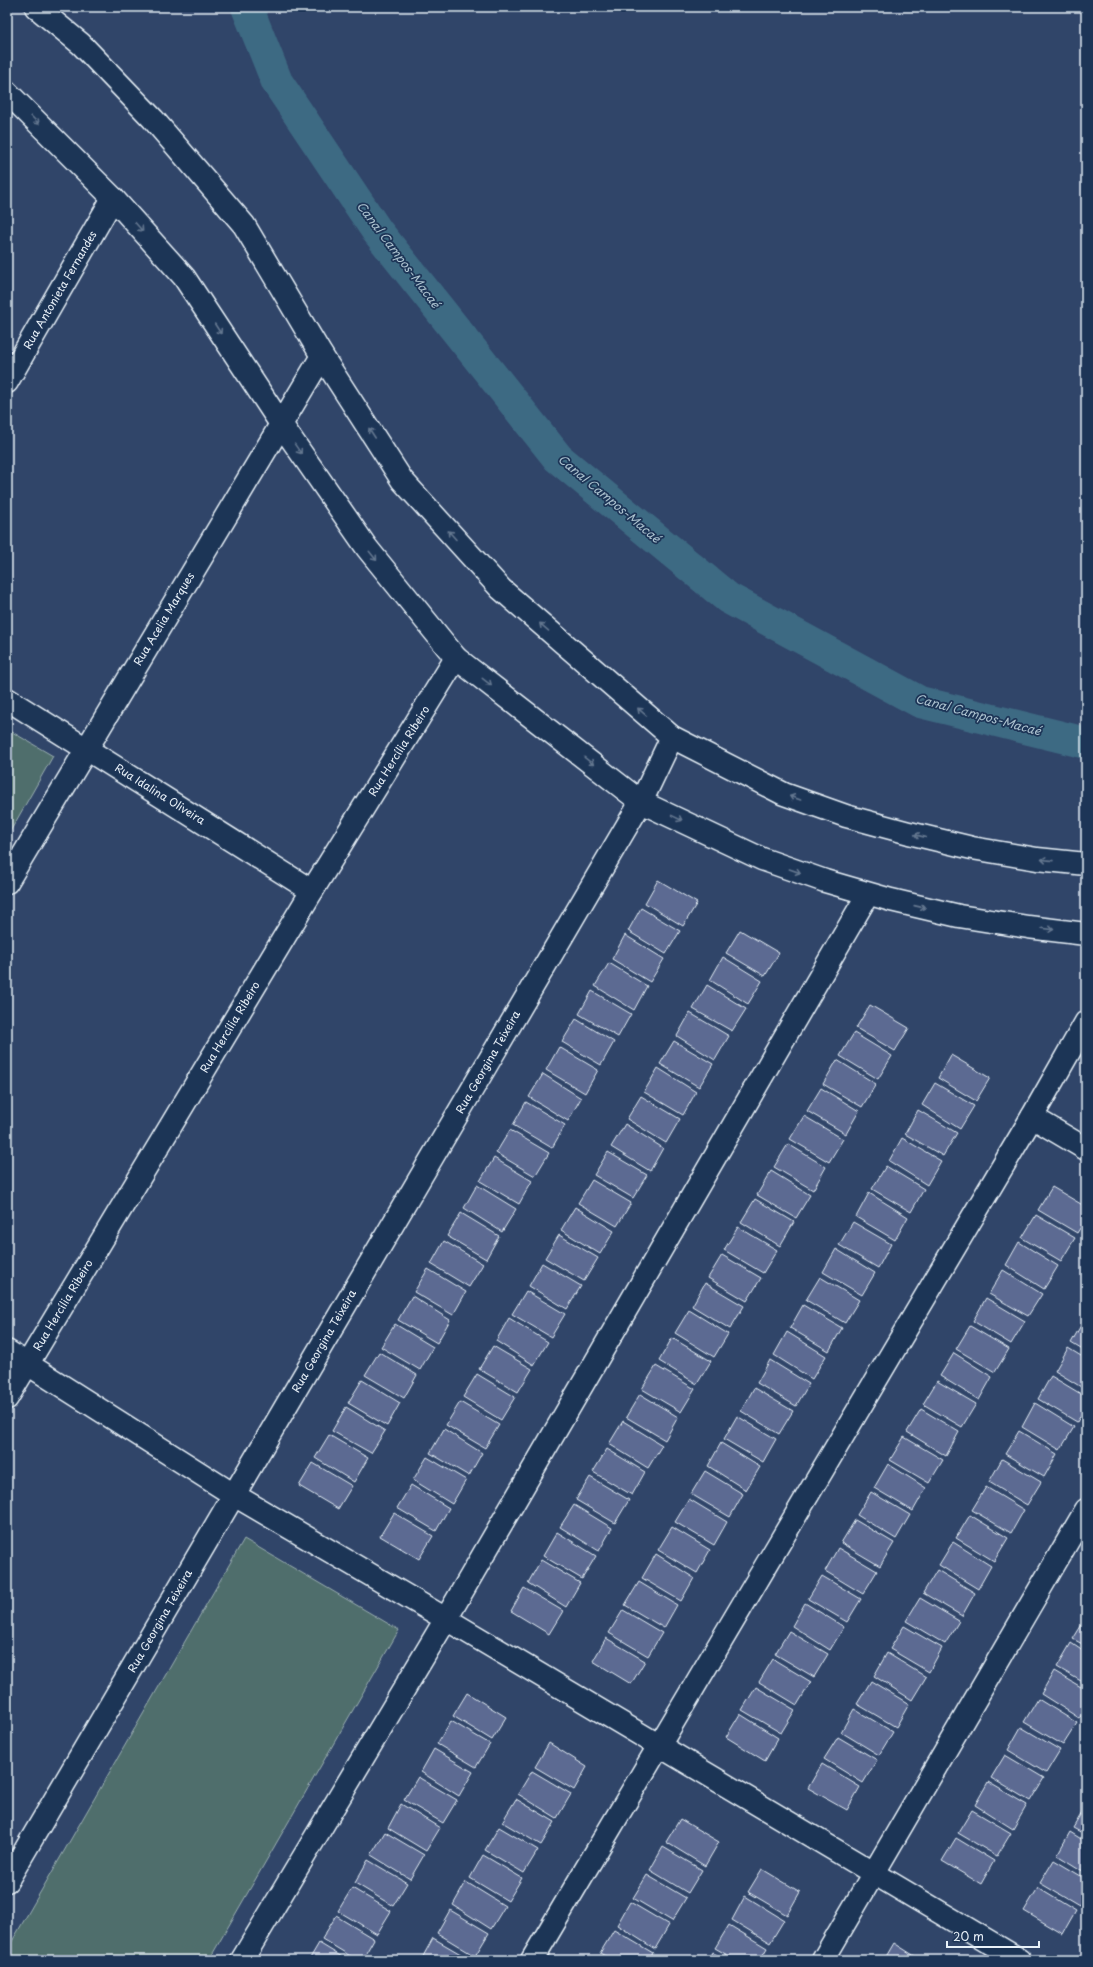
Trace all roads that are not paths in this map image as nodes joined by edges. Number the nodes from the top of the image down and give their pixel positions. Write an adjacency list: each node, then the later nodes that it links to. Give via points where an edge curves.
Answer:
1 (36, 7): 4 (street, via 81,44 153,119 244,225)
2 (7, 92): 3 (street, one-way to 3)
3 (113, 198): 5 (street, Rua Antonieta Fernandes); 6 (street, one-way to 6, via 184,277)
4 (322, 356): 6 (street, Rua Acelia Marques); 9 (street, one-way to 4, via 501,589 402,480)
5 (7, 382)
6 (281, 424): 7 (street, one-way to 7, via 366,548); 10 (street, Rua Acelia Marques)
7 (456, 658): 11 (street, one-way to 11); 14 (street, Rua Hercília Ribeiro)
8 (7, 699): 10 (street, Rua Idalina Oliveira)
9 (672, 737): 11 (street, Rua Georgina Teixeira); 12 (street, one-way to 9, via 972,848 846,816 784,794)
10 (86, 748): 13 (street, Rua Acelia Marques); 14 (street, Rua Idalina Oliveira)
11 (641, 802): 15 (street, one-way to 15, via 762,859); 23 (street, Rua Georgina Teixeira)
12 (1086, 864)
13 (7, 882)
14 (312, 891): 21 (street, Rua Hercília Ribeiro)
15 (868, 894): 16 (street, one-way to 16, via 959,916); 25 (street)
16 (1086, 934)
17 (1086, 1022): 18 (street)
18 (1032, 1117): 19 (street); 26 (street)
19 (1086, 1149)
20 (7, 1351): 21 (street)
21 (28, 1363): 22 (street, Rua Hercília Ribeiro); 23 (street)
22 (7, 1398)
23 (234, 1495): 25 (street); 28 (street, Rua Georgina Teixeira)
24 (1086, 1510): 27 (street)
25 (446, 1619): 26 (street); 29 (street)
26 (659, 1746): 27 (street); 30 (street)
27 (874, 1873): 31 (street); 32 (street)
28 (7, 1881)
29 (242, 1960)
30 (532, 1960)
31 (823, 1960)
32 (1020, 1960)

